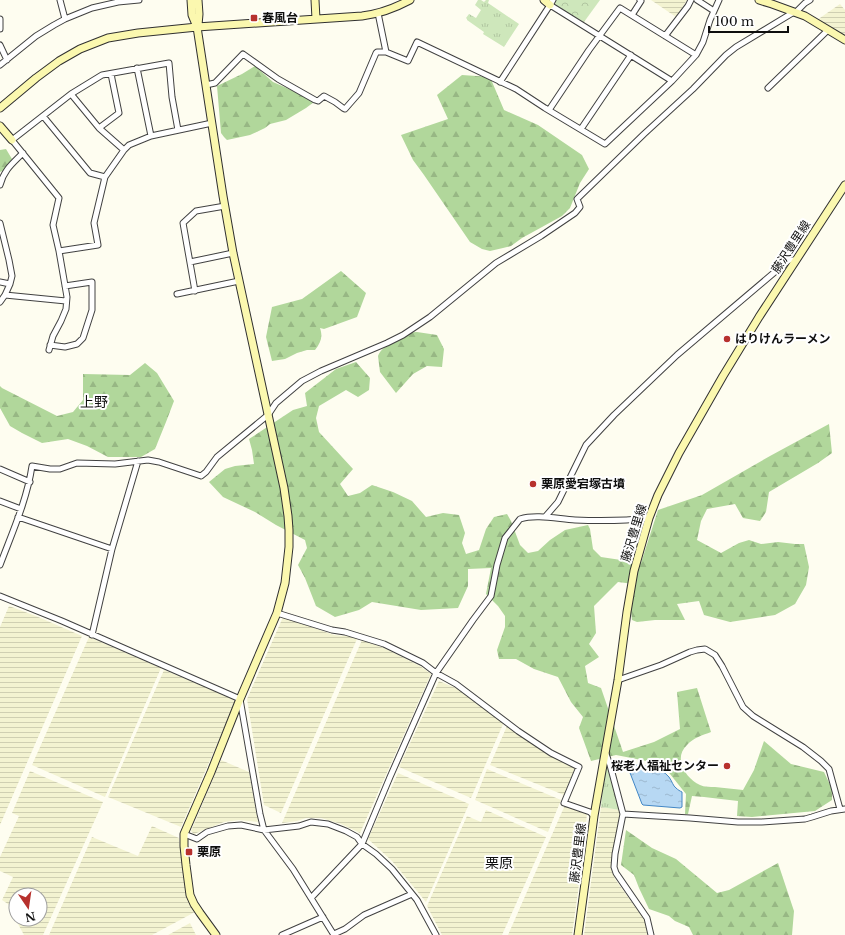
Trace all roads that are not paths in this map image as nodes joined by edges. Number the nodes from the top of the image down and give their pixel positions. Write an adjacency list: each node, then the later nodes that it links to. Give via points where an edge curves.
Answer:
1 (60, 0): 21 (street)
2 (139, 0): 13 (street)
3 (191, 0): 22 (street, via 192,14)
4 (198, 0): 22 (street)
5 (315, 0): 20 (street)
6 (410, 0): 17 (street)
7 (640, 0): 18 (street)
8 (691, 0): 26 (street)
9 (697, 0): 15 (street)
10 (718, 0): 15 (street)
11 (759, 0): 16 (street)
12 (810, 0): 16 (street)
13 (117, 1): 21 (street, via 92,8)
14 (549, 2): 25 (street); 37 (street)
15 (714, 11): 31 (street)
16 (795, 12): 24 (street); 71 (street, via 726,55 577,199 580,207 575,213 496,263 430,317 403,335 302,381 276,403)
17 (378, 13): 20 (street); 29 (street)
18 (632, 15): 25 (street, via 620,8); 26 (street)
19 (0, 19): 23 (street)
20 (316, 19): 22 (street)
21 (65, 20): 32 (street, via 36,36)
22 (197, 27): 38 (street); 41 (street, via 118,36 80,49 50,67)
23 (0, 29)
24 (828, 30): 27 (street); 39 (street)
25 (599, 36): 30 (street); 42 (street)
26 (665, 36): 31 (street)
27 (845, 40)
28 (0, 45): 32 (street)
29 (386, 52): 37 (street, via 408,61 417,42); 38 (street, via 376,53 359,94 345,109 324,96 318,101 315,100 278,79 244,54 215,83)
30 (631, 55): 36 (street); 47 (street)
31 (696, 55): 36 (street)
32 (7, 60): 33 (street)
33 (0, 65)
34 (137, 68): 35 (street); 48 (street, via 169,63); 49 (street)
35 (111, 74): 40 (street, via 102,75); 46 (street, via 119,113)
36 (672, 81): 47 (street, via 605,144)
37 (500, 82): 42 (street)
38 (206, 85): 44 (street)
39 (768, 88)
40 (71, 94): 43 (street); 46 (street)
41 (0, 108)
42 (549, 110): 47 (street)
43 (43, 116): 50 (street); 53 (street, via 90,173)
44 (212, 123): 48 (street); 56 (street)
45 (0, 126): 50 (street)
46 (99, 128): 51 (street)
47 (581, 129)
48 (178, 130): 49 (street)
49 (151, 136): 51 (street, via 129,145)
50 (12, 140): 52 (street)
51 (124, 150): 53 (street)
52 (23, 154): 54 (street, via 9,166); 58 (street, via 59,198 54,225)
53 (105, 176): 58 (street, via 94,223 98,245)
54 (0, 185)
55 (845, 185): 60 (street, 藤沢豊里線)
56 (225, 206): 59 (street); 61 (street, via 196,211 183,223)
57 (0, 224): 64 (street, via 12,276)
58 (60, 251): 65 (street)
59 (233, 253): 61 (street); 62 (street)
60 (796, 260): 78 (street, via 789,260 677,355 614,414 586,445 558,502); 79 (street, 藤沢豊里線, via 759,316 679,453)
61 (190, 262): 66 (street)
62 (239, 281): 66 (street); 71 (street)
63 (0, 282): 64 (street)
64 (10, 284): 68 (street)
65 (65, 286): 69 (street); 69 (street, via 92,282 92,310 83,338 77,344 50,348 66,309)
66 (195, 291): 67 (street)
67 (178, 294)
68 (5, 295): 69 (street); 70 (street)
69 (66, 301)
70 (0, 302)
71 (268, 415): 72 (street, via 217,457 201,476 159,462); 83 (street, via 286,501 289,530 288,564)
72 (138, 461): 74 (street, via 77,464 60,469 32,466); 80 (street)
73 (0, 469): 74 (street)
74 (30, 482): 76 (street)
75 (0, 501): 76 (street)
76 (21, 509): 77 (street)
77 (18, 517): 80 (street); 81 (street)
78 (545, 517): 79 (street, via 600,522); 85 (street, via 520,519 505,538 491,596)
79 (649, 518): 86 (street, 藤沢豊里線, via 634,571)
80 (112, 549): 84 (street)
81 (0, 565)
82 (0, 596): 84 (street)
83 (277, 613): 85 (street, via 384,644 423,663); 87 (street)
84 (92, 635): 87 (street)
85 (436, 674): 91 (street, via 456,684 551,753 579,767 564,803 590,812); 94 (street)
86 (618, 680): 88 (street, 藤沢豊里線); 89 (street, via 697,650 705,650 715,655 743,707 803,747 829,769)
87 (240, 699): 92 (street); 93 (street)
88 (604, 751): 90 (street); 91 (street, 藤沢豊里線)
89 (843, 809): 90 (street, via 805,819 762,822)
90 (623, 814): 103 (street, via 614,867 647,918)
91 (594, 816): 102 (street, 藤沢豊里線)
92 (264, 830): 93 (street, via 241,824 207,832 197,839); 94 (street, via 311,822 328,824 346,830); 96 (street)
93 (184, 834): 99 (street, via 190,895)
94 (362, 844): 95 (street, via 392,869); 96 (street)
95 (412, 894): 98 (street, via 364,915); 101 (street)
96 (311, 898): 97 (street)
97 (323, 917): 98 (street); 100 (street)
98 (334, 934)
99 (216, 935)
100 (282, 935)
101 (436, 935)
102 (578, 935)
103 (651, 935)

